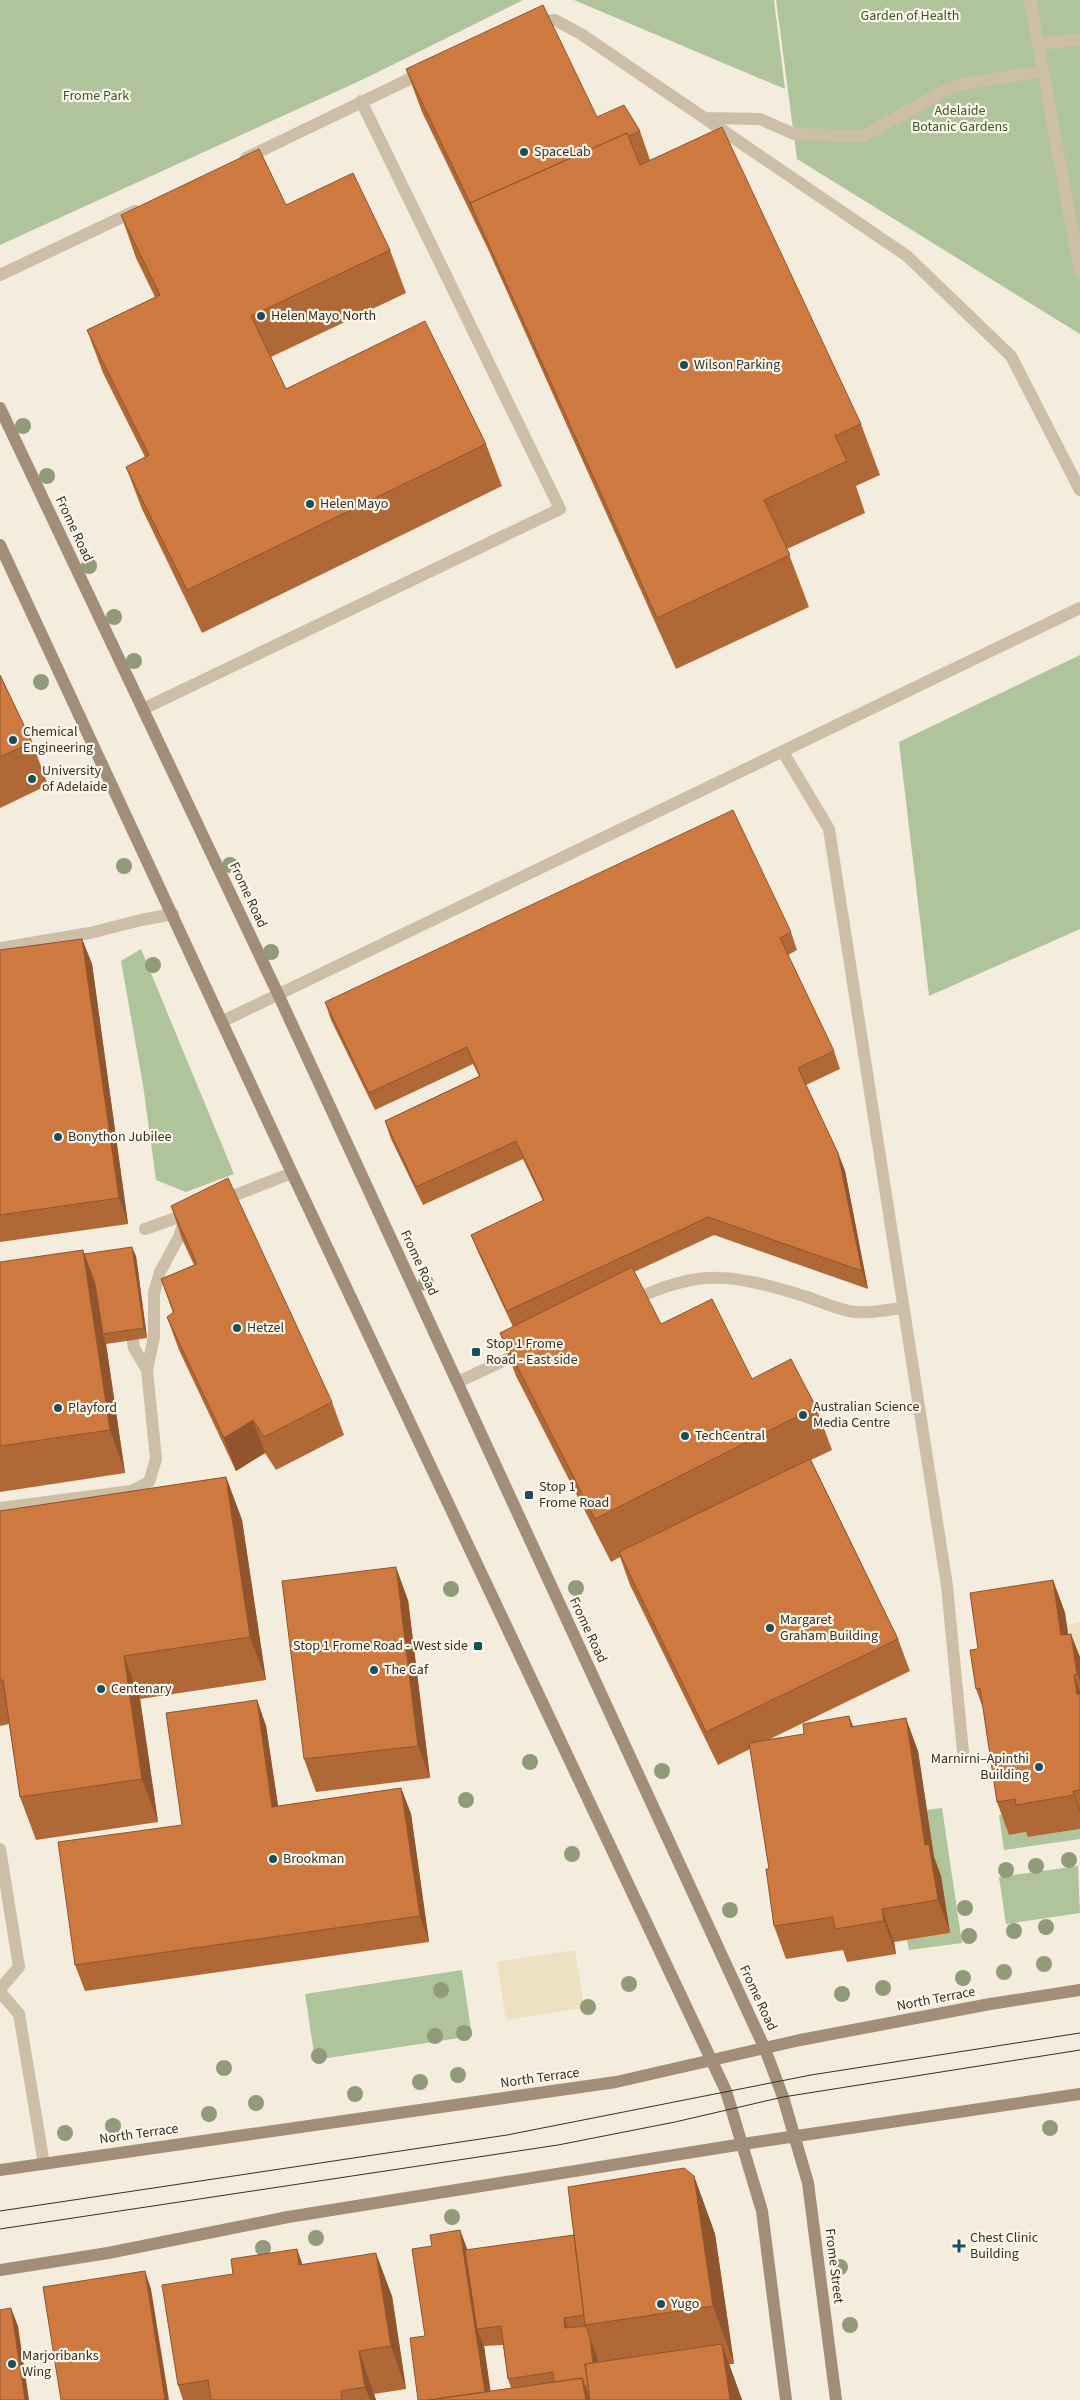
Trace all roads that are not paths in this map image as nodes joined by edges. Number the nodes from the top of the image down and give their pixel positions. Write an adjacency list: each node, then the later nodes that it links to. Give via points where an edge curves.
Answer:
1 (1030, 0): 4 (street)
2 (523, 26): 8 (street, via 548,19 570,27)
3 (1080, 39): 4 (street)
4 (1038, 45): 6 (street)
5 (439, 64): 7 (street)
6 (1043, 71): 8 (street, via 962,84 863,136 794,134 760,119); 11 (street)
7 (361, 101): 9 (street); 17 (street, via 560,509)
8 (705, 118): 14 (street, via 907,256 1011,356)
9 (238, 162)
10 (150, 204): 12 (street)
11 (1080, 272)
12 (0, 275)
13 (0, 408): 17 (main road, Frome Road)
14 (1080, 490)
15 (0, 545): 19 (main road)
16 (1080, 608): 18 (street)
17 (143, 709): 21 (main road, Frome Road)
18 (783, 752): 21 (street); 27 (street, via 829,829)
19 (173, 914): 20 (street, via 90,933); 22 (main road)
20 (0, 948)
21 (278, 994): 22 (street); 31 (main road, Frome Road)
22 (222, 1021): 23 (main road)
23 (292, 1173): 24 (street); 38 (main road)
24 (185, 1215): 25 (street); 30 (street, via 154,1294 154,1337)
25 (145, 1229)
26 (619, 1306): 27 (street, via 668,1285 719,1277 766,1285 855,1312)
27 (904, 1308): 33 (street, via 948,1586)
28 (128, 1312): 30 (street, via 134,1348)
29 (539, 1344): 31 (street)
30 (147, 1370): 32 (street, via 156,1459 151,1486)
31 (458, 1382): 37 (main road, Frome Road)
32 (0, 1508)
33 (963, 1752)
34 (0, 1848): 36 (street, via 19,1966)
35 (1080, 1990): 37 (main road, North Terrace, via 990,2004)
36 (0, 1991): 42 (street, via 19,2014)
37 (765, 2049): 38 (main road, North Terrace); 40 (main road, Frome Road)
38 (712, 2061): 41 (main road); 42 (main road, North Terrace, via 616,2082)
39 (1080, 2094): 40 (main road)
40 (795, 2137): 41 (main road); 46 (main road, Frome Street, via 808,2183)
41 (743, 2144): 44 (main road, via 288,2217 108,2253); 45 (main road, via 762,2211)
42 (44, 2164): 43 (main road, North Terrace)
43 (0, 2170)
44 (0, 2270)
45 (786, 2400)
46 (836, 2400)

